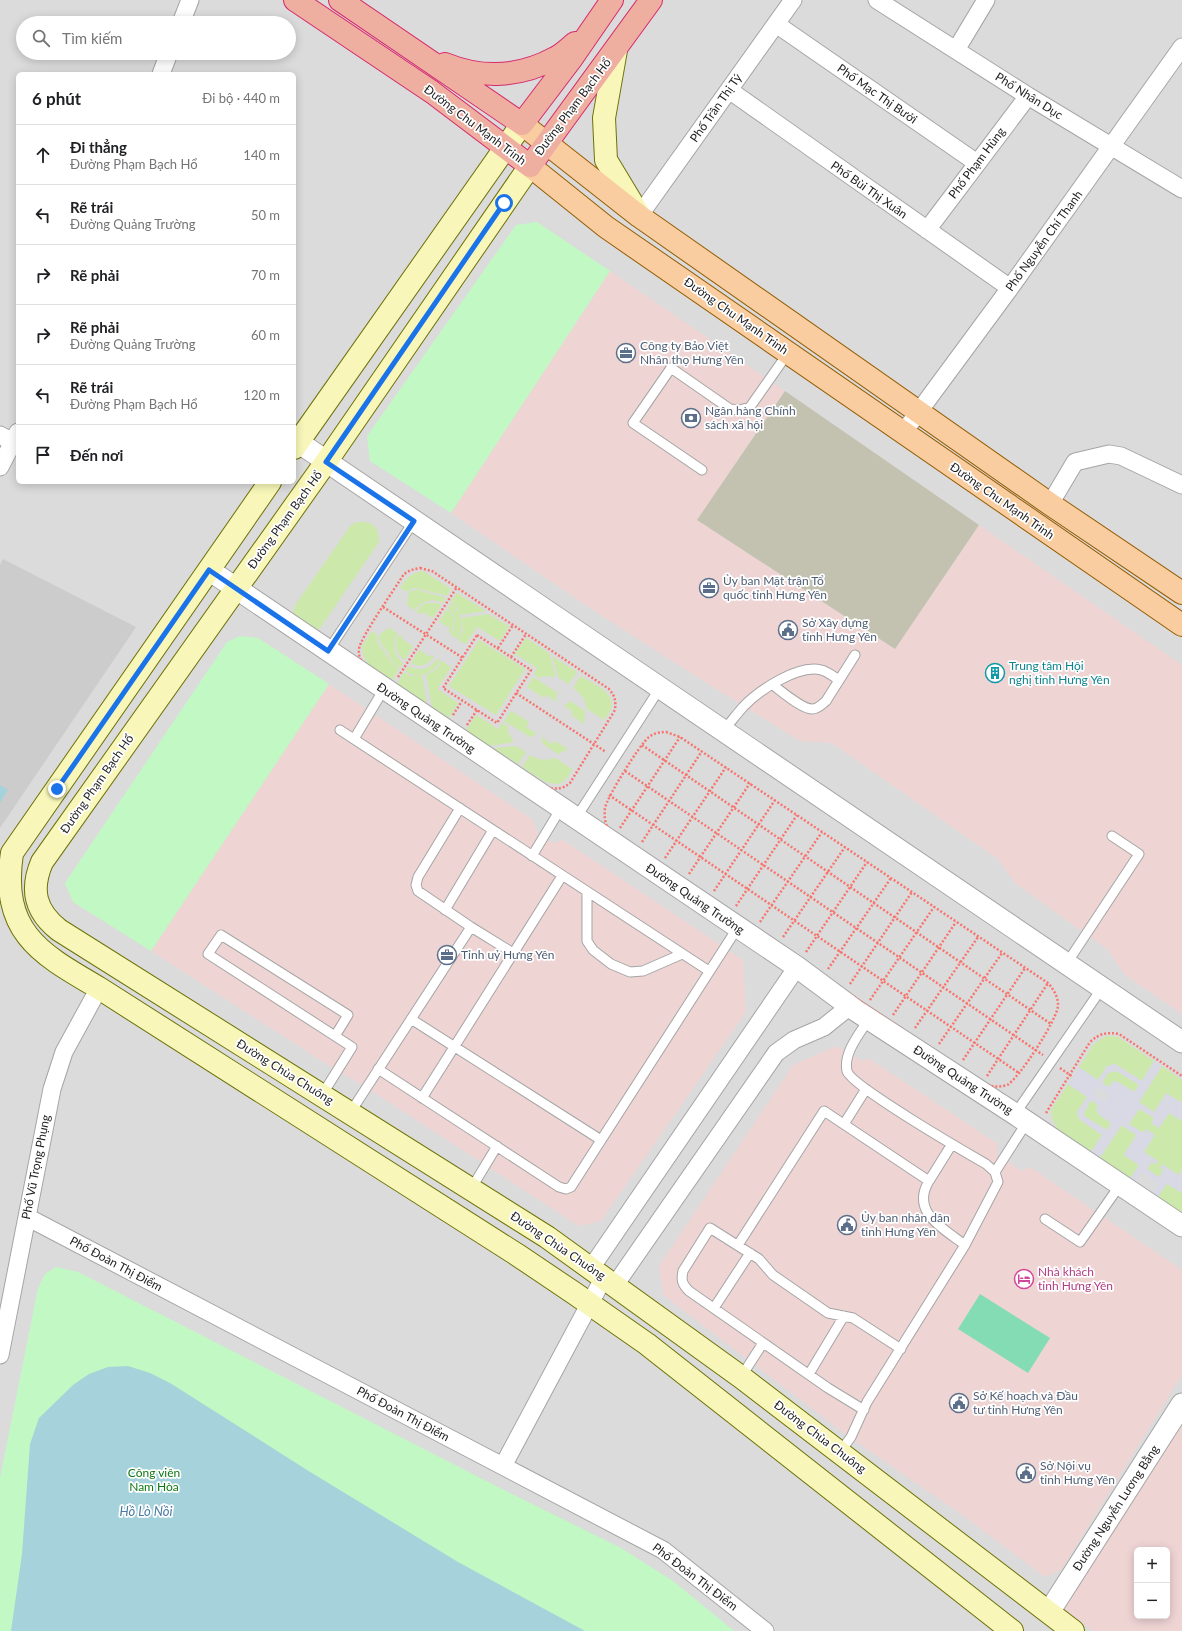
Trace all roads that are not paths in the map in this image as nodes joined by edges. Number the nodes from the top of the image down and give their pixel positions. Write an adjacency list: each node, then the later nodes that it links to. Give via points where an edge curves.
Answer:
1 (190, 0): 9 (street)
2 (295, 0): 23 (highway, Đường Chu Mạnh Trinh, via 432,92)
3 (340, 0): 15 (highway, Đường Chu Mạnh Trinh)
4 (612, 0): 11 (highway)
5 (651, 0): 13 (highway, Đường Phạm Bạch Hổ)
6 (793, 0): 10 (street, Phố Trần Thị Tý)
7 (877, 0): 14 (street, Phố Nhân Dục)
8 (986, 0): 14 (street)
9 (184, 16)
10 (776, 24): 18 (street, Phố Trần Thị Tý); 24 (street, Phố Mạc Thị Bưởi)
11 (589, 33): 15 (highway, via 556,58 527,69 499,75 463,71); 20 (highway)
12 (1182, 47): 22 (street, Phố Nguyễn Chí Thanh)
13 (616, 50): 21 (highway, Đường Phạm Bạch Hổ); 27 (main road, via 604,118 606,160)
14 (956, 50): 19 (street, Phố Nhân Dục)
15 (419, 54): 20 (highway, Đường Chu Mạnh Trinh)
16 (167, 60): 17 (street)
17 (162, 72)
18 (729, 90): 27 (street, Phố Trần Thị Tý); 28 (street, Phố Bùi Thị Xuân)
19 (1028, 96): 22 (street, Phố Nhân Dục); 24 (street, Phố Phạm Hùng)
20 (522, 124): 21 (main road, Đường Chu Mạnh Trinh); 23 (main road)
21 (546, 142): 25 (highway, Đường Phạm Bạch Hổ); 27 (main road, Đường Chu Mạnh Trinh)
22 (1112, 146): 26 (street, Phố Nhân Dục); 29 (street, Phố Nguyễn Chí Thanh)
23 (506, 147): 25 (highway, Đường Chu Mạnh Trinh); 34 (main road)
24 (977, 163): 28 (street, Phố Phạm Hùng)
25 (530, 166): 30 (main road, Đường Chu Mạnh Trinh, via 606,226); 35 (main road, Đường Phạm Bạch Hổ)
26 (1182, 189)
27 (639, 216): 31 (main road, Đường Chu Mạnh Trinh)
28 (927, 230): 29 (street, Phố Bùi Thị Xuân)
29 (1010, 288): 31 (street, Phố Nguyễn Chí Thanh)
30 (788, 353): 32 (main road, Đường Chu Mạnh Trinh); 37 (lane, via 750,407 740,410 730,409 671,368 633,423)
31 (920, 412): 32 (street, Phố Nguyễn Chí Thanh); 40 (main road, Đường Chu Mạnh Trinh)
32 (903, 433): 45 (main road, Đường Chu Mạnh Trinh)
33 (10, 436): 36 (street)
34 (296, 445): 35 (street)
35 (326, 462): 41 (street); 43 (main road, Đường Phạm Bạch Hổ)
36 (0, 467)
37 (702, 470)
38 (269, 484): 42 (main road)
39 (1182, 485): 40 (street, via 1121,456 1109,454 1075,462)
40 (1050, 504): 44 (main road, Đường Chu Mạnh Trinh)
41 (414, 521): 46 (lane); 51 (street)
42 (209, 570): 43 (street, Đường Quảng Trường); 62 (main road, via 12,853)
43 (236, 589): 46 (street, Đường Quảng Trường); 61 (main road, Đường Phạm Bạch Hổ, via 42,862)
44 (1182, 593)
45 (1182, 625)
46 (328, 651): 50 (street, Đường Quảng Trường)
47 (856, 655): 48 (lane)
48 (840, 680): 49 (lane, via 821,670 806,669); 49 (lane, via 826,701 812,709 803,706)
49 (772, 685): 53 (lane, via 744,706)
50 (388, 687): 54 (lane); 56 (street, Đường Quảng Trường)
51 (660, 688): 53 (street); 56 (lane)
52 (340, 730): 54 (lane)
53 (723, 731): 69 (street)
54 (354, 739): 55 (lane)
55 (460, 808): 57 (lane); 64 (lane, via 418,876 416,884 418,891)
56 (568, 813): 59 (lane); 65 (street, Đường Quảng Trường)
57 (493, 830): 59 (lane); 64 (lane)
58 (1112, 836): 69 (lane, via 1139,854)
59 (532, 856): 60 (lane)
60 (562, 876): 63 (lane); 67 (lane)
61 (35, 886): 62 (street); 81 (main road, Đường Chùa Chuông, via 41,911 59,930)
62 (2, 891): 72 (main road, via 16,928 28,943 44,956)
63 (587, 892): 68 (lane); 68 (lane, via 587,941 593,950 611,964 630,972 643,971)
64 (445, 910): 66 (lane)
65 (741, 924): 70 (street, Đường Quảng Trường); 71 (lane)
66 (471, 927): 67 (lane); 75 (lane)
67 (513, 953): 78 (lane)
68 (682, 954): 71 (lane)
69 (1067, 963): 73 (street)
70 (798, 964): 74 (street, Đường Quảng Trường); 101 (street)
71 (709, 971): 87 (lane)
72 (99, 988): 90 (main road); 95 (street, Phố Vũ Trọng Phụng, via 64,1052 52,1089)
73 (1102, 988): 77 (street); 84 (lane)
74 (864, 1008): 80 (lane, via 846,1066 848,1074); 84 (street, Đường Quảng Trường); 101 (street, via 794,1040 776,1052)
75 (411, 1019): 78 (lane); 79 (lane)
76 (336, 1036): 76 (lane, via 208,954 221,935 348,1015); 81 (lane, via 352,1047)
77 (1182, 1042)
78 (455, 1047): 82 (lane); 87 (lane)
79 (378, 1069): 82 (lane); 83 (lane)
80 (866, 1089): 85 (lane); 88 (lane)
81 (322, 1096): 83 (main road, Đường Chùa Chuông)
82 (422, 1098): 89 (lane)
83 (350, 1113): 86 (main road, Đường Chùa Chuông)
84 (1029, 1117): 91 (lane); 93 (street, Đường Quảng Trường)
85 (844, 1124): 92 (lane); 98 (lane, via 824,1111)
86 (386, 1135): 90 (main road); 94 (main road, Đường Chùa Chuông)
87 (601, 1140): 89 (lane, via 571,1187 566,1189 559,1187)
88 (952, 1144): 91 (lane); 92 (lane)
89 (497, 1146): 94 (lane)
90 (370, 1160): 102 (main road)
91 (996, 1172): 99 (lane, via 998,1182)
92 (929, 1181): 99 (lane, via 924,1189 927,1212 934,1222)
93 (1120, 1185): 96 (lane, via 1080,1242); 97 (street, Đường Quảng Trường)
94 (470, 1189): 101 (main road, Đường Chùa Chuông, via 547,1237)
95 (27, 1217): 107 (street, Phố Vũ Trọng Phụng); 115 (street, Phố Đoàn Thị Điểm)
96 (1045, 1219)
97 (1182, 1226)
98 (738, 1245): 100 (lane); 103 (lane, via 710,1228 683,1271 683,1285)
99 (965, 1245): 106 (lane)
100 (750, 1253): 103 (lane); 104 (lane, via 773,1275 828,1313)
101 (603, 1277): 102 (street); 109 (main road, Đường Chùa Chuông)
102 (590, 1304): 114 (main road, via 647,1344); 115 (street)
103 (714, 1308): 105 (lane)
104 (844, 1316): 106 (lane, via 853,1318); 108 (lane)
105 (763, 1343): 108 (lane); 109 (lane)
106 (901, 1349): 111 (lane)
107 (0, 1355)
108 (809, 1374): 111 (lane)
109 (742, 1377): 112 (main road, Đường Chùa Chuông)
110 (1182, 1404): 116 (street, Đường Nguyễn Lương Bằng)
111 (864, 1410): 113 (lane, via 851,1437)
112 (815, 1433): 113 (main road, Đường Chùa Chuông); 114 (main road)
113 (840, 1452): 116 (main road, Đường Chùa Chuông)
114 (796, 1460): 118 (main road)
115 (503, 1466): 117 (street, Phố Đoàn Thị Điểm, via 663,1550)
116 (1049, 1612): 119 (main road, Đường Chùa Chuông)
117 (765, 1631)
118 (1012, 1631)
119 (1073, 1631)

